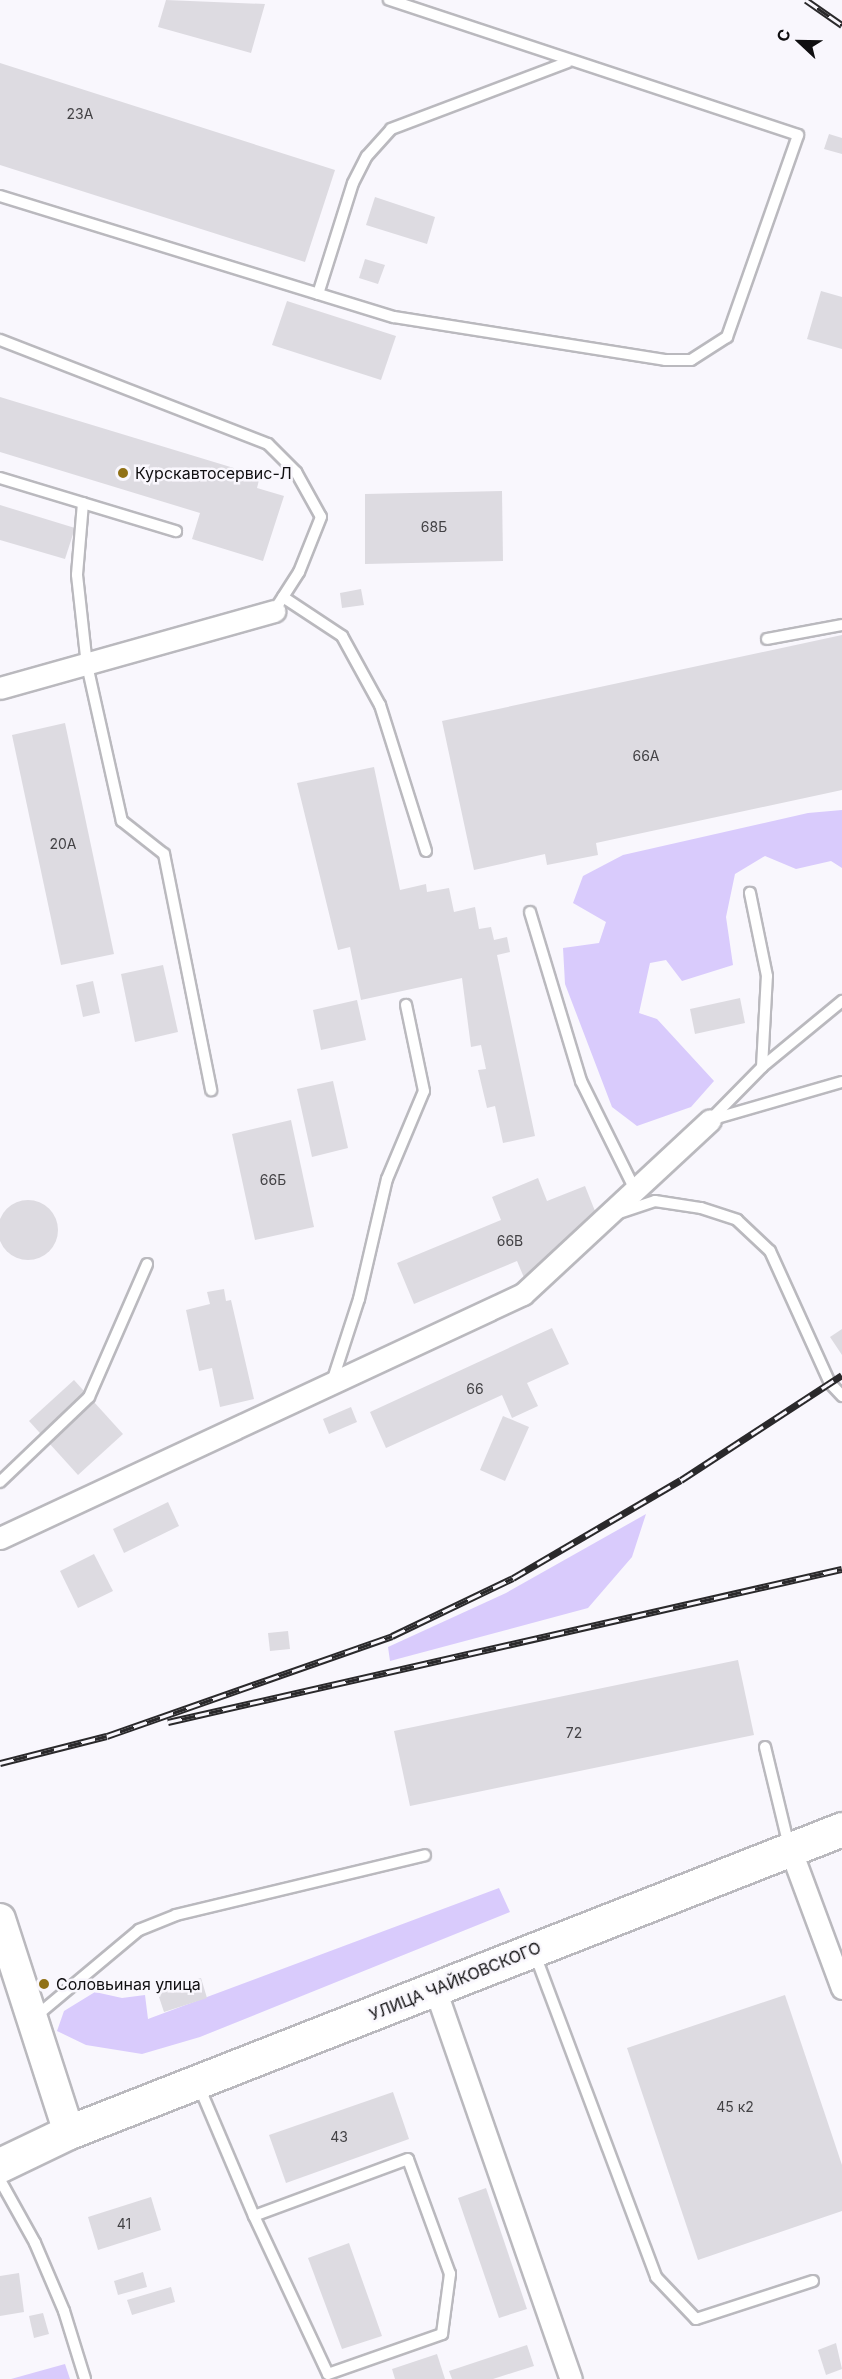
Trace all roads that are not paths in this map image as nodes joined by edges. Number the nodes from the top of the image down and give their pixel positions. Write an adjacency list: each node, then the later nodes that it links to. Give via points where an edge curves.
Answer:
1 (388, 0): 2 (lane)
2 (568, 62): 4 (lane, via 391,129 367,156 353,183); 4 (lane, via 798,135 727,337 691,360 665,360 394,317)
3 (0, 196): 4 (lane)
4 (318, 294)
5 (0, 340): 9 (lane, via 268,444 296,472 321,517)
6 (0, 478): 7 (lane)
7 (83, 503): 8 (lane); 12 (lane, via 77,575)
8 (176, 531)
9 (279, 604): 12 (street); 14 (lane, via 342,636 380,705)
10 (842, 625): 11 (lane)
11 (767, 639)
12 (87, 665): 13 (street); 21 (lane, via 122,821 164,854)
13 (0, 688)
14 (426, 851)
15 (750, 893): 19 (lane, via 767,976)
16 (530, 912): 23 (lane, via 581,1081)
17 (842, 1001): 19 (lane)
18 (406, 1005): 26 (lane, via 424,1091 387,1179 359,1299)
19 (762, 1067): 22 (lane)
20 (842, 1082): 22 (lane)
21 (211, 1090)
22 (710, 1120): 23 (street)
23 (635, 1190): 24 (street)
24 (604, 1218): 26 (street, via 523,1294); 27 (lane, via 655,1201 701,1208 736,1220 770,1251 830,1383)
25 (147, 1264): 28 (lane, via 89,1397)
26 (331, 1386): 29 (street)
27 (842, 1396)
28 (0, 1482)
29 (0, 1538)
30 (765, 1747): 32 (lane, via 771,1785)
31 (842, 1829): 32 (main road, УЛИЦА ЧАЙКОВСКОГО)
32 (791, 1851): 35 (main road, УЛИЦА ЧАЙКОВСКОГО); 36 (street)
33 (425, 1855): 38 (lane, via 176,1916 139,1930)
34 (0, 1918): 38 (main road)
35 (533, 1949): 37 (main road, УЛИЦА ЧАЙКОВСКОГО); 44 (lane, via 656,2277 696,2319)
36 (842, 1988)
37 (435, 1989): 39 (main road, УЛИЦА ЧАЙКОВСКОГО); 46 (street)
38 (31, 2021): 40 (main road)
39 (198, 2084): 40 (main road, УЛИЦА ЧАЙКОВСКОГО); 43 (lane)
40 (69, 2132): 41 (main road)
41 (0, 2165)
42 (0, 2180): 45 (lane, via 35,2243)
43 (255, 2216): 43 (lane, via 408,2159 450,2274 442,2334 328,2374)
44 (813, 2281)
45 (85, 2379)
46 (571, 2379)

